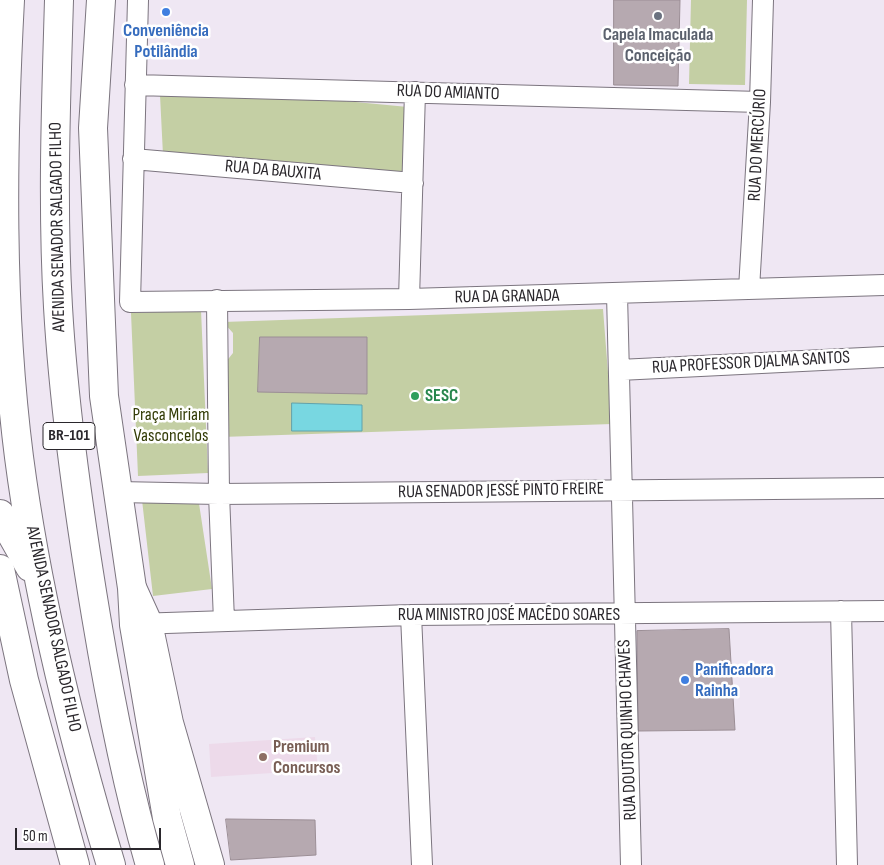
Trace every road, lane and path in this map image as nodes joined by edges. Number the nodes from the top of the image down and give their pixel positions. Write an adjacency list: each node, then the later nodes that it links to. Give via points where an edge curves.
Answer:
1 (10, 0): 24 (main road, AVENIDA SENADOR SALGADO FILHO / BR-101, via 5,252 9,362 19,457)
2 (59, 0): 33 (main road, AVENIDA SENADOR SALGADO FILHO / BR-101, via 55,216 57,306 65,404 77,506 108,682 138,825)
3 (100, 0): 20 (main road, AVENIDA SENADOR SALGADO FILHO, via 93,128 104,396)
4 (138, 0): 6 (street)
5 (763, 0): 8 (street, RUA DO MERCÚRIO)
6 (135, 85): 7 (street, RUA DO AMIANTO); 9 (street)
7 (416, 92): 8 (street, RUA DO AMIANTO); 10 (street)
8 (760, 102): 12 (street, RUA DO MERCÚRIO)
9 (133, 159): 10 (street, RUA DA BAUXITA); 15 (street, RUA DA GRANADA, via 130,302)
10 (414, 183): 14 (street)
11 (884, 285): 12 (street, RUA DA GRANADA)
12 (749, 289): 13 (street, RUA DA GRANADA)
13 (617, 294): 14 (street, RUA DA GRANADA); 17 (street, RUA DOUTOR QUINHO CHAVES)
14 (409, 299): 15 (street, RUA DA GRANADA)
15 (217, 300): 21 (street)
16 (884, 357): 17 (street, RUA PROFESSOR DJALMA SANTOS)
17 (619, 370): 19 (street, RUA DOUTOR QUINHO CHAVES)
18 (884, 488): 19 (street, RUA SENADOR JESSÉ PINTO FREIRE)
19 (623, 490): 21 (street, RUA SENADOR JESSÉ PINTO FREIRE); 27 (street, RUA DOUTOR QUINHO CHAVES)
20 (118, 492): 21 (street, RUA SENADOR JESSÉ PINTO FREIRE); 30 (main road, AVENIDA SENADOR SALGADO FILHO, via 132,588)
21 (219, 494): 29 (street)
22 (0, 514): 24 (main road)
23 (0, 569): 31 (main road, AVENIDA SENADOR SALGADO FILHO, via 24,680)
24 (39, 583): 32 (main road, AVENIDA SENADOR SALGADO FILHO / BR-101)
25 (841, 611): 26 (street, RUA MINISTRO JOSÉ MACÊDO SOARES); 27 (street, RUA MINISTRO JOSÉ MACÊDO SOARES); 38 (street)
26 (884, 611)
27 (624, 614): 28 (street, RUA MINISTRO JOSÉ MACÊDO SOARES); 37 (street, RUA DOUTOR QUINHO CHAVES)
28 (411, 615): 29 (street, RUA MINISTRO JOSÉ MACÊDO SOARES); 36 (street)
29 (224, 621): 30 (street, RUA MINISTRO JOSÉ MACÊDO SOARES)
30 (141, 624): 34 (main road, AVENIDA SENADOR SALGADO FILHO, via 167,818); 35 (main road)
31 (75, 865)
32 (111, 865)
33 (150, 865)
34 (180, 865)
35 (210, 865)
36 (422, 865)
37 (631, 865)
38 (847, 865)

